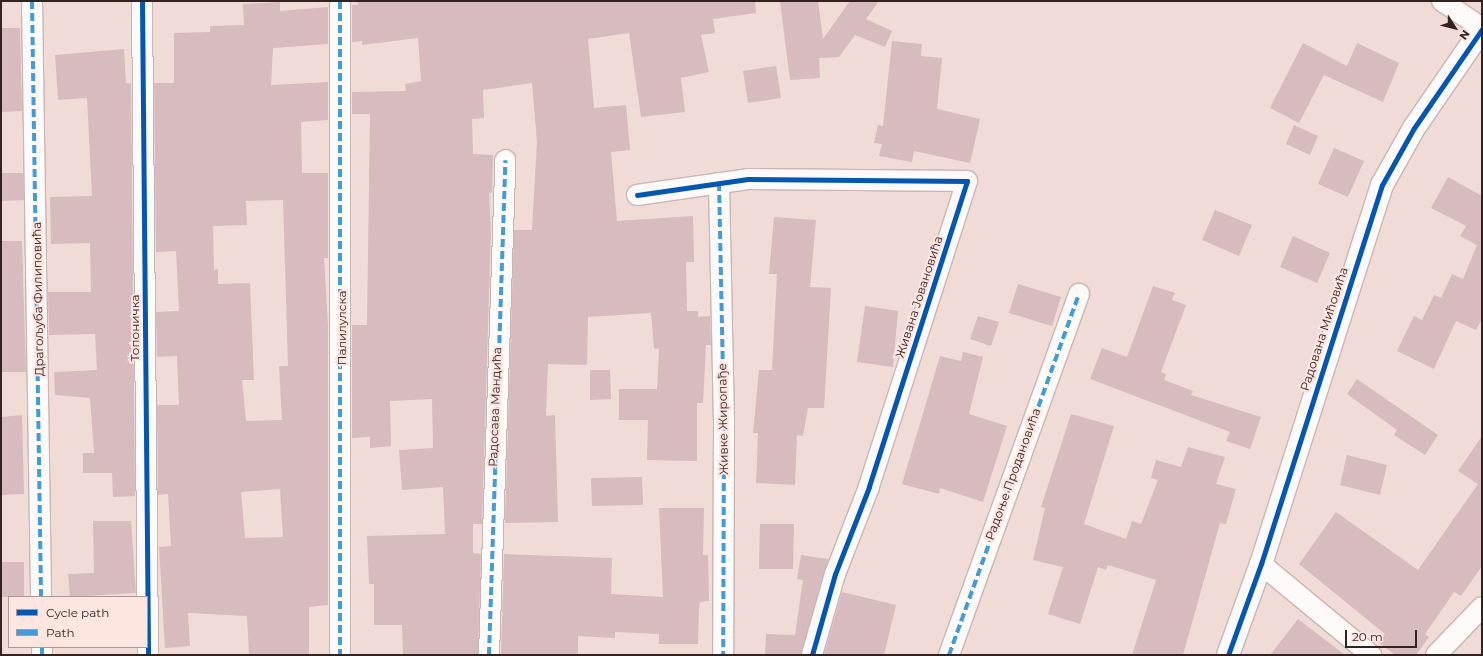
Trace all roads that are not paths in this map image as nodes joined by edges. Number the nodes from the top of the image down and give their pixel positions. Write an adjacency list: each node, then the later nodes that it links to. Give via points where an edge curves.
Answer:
1 (32, 1): 11 (street, Драгољуба Филиповића)
2 (142, 1): 12 (street, Топоничка)
3 (340, 1): 14 (street, Палилулска)
4 (1442, 1): 5 (street)
5 (1482, 29): 10 (street, Радована Мићовића, via 1414,128 1382,185)
6 (505, 160): 15 (street, Радосава Мандића)
7 (719, 183): 8 (street); 16 (street, Живке Жиропађе, via 724,423); 17 (street, Живана Јовановића, via 748,179 967,181 868,487 835,574)
8 (637, 195)
9 (1079, 294): 18 (street, Радоње Продановића)
10 (1261, 564): 19 (street, Радована Мићовића); 20 (street)
11 (41, 596)
12 (147, 596)
13 (1482, 607): 21 (street)
14 (340, 655)
15 (489, 655)
16 (722, 655)
17 (812, 655)
18 (949, 655)
19 (1228, 655)
20 (1371, 655)
21 (1436, 655)

